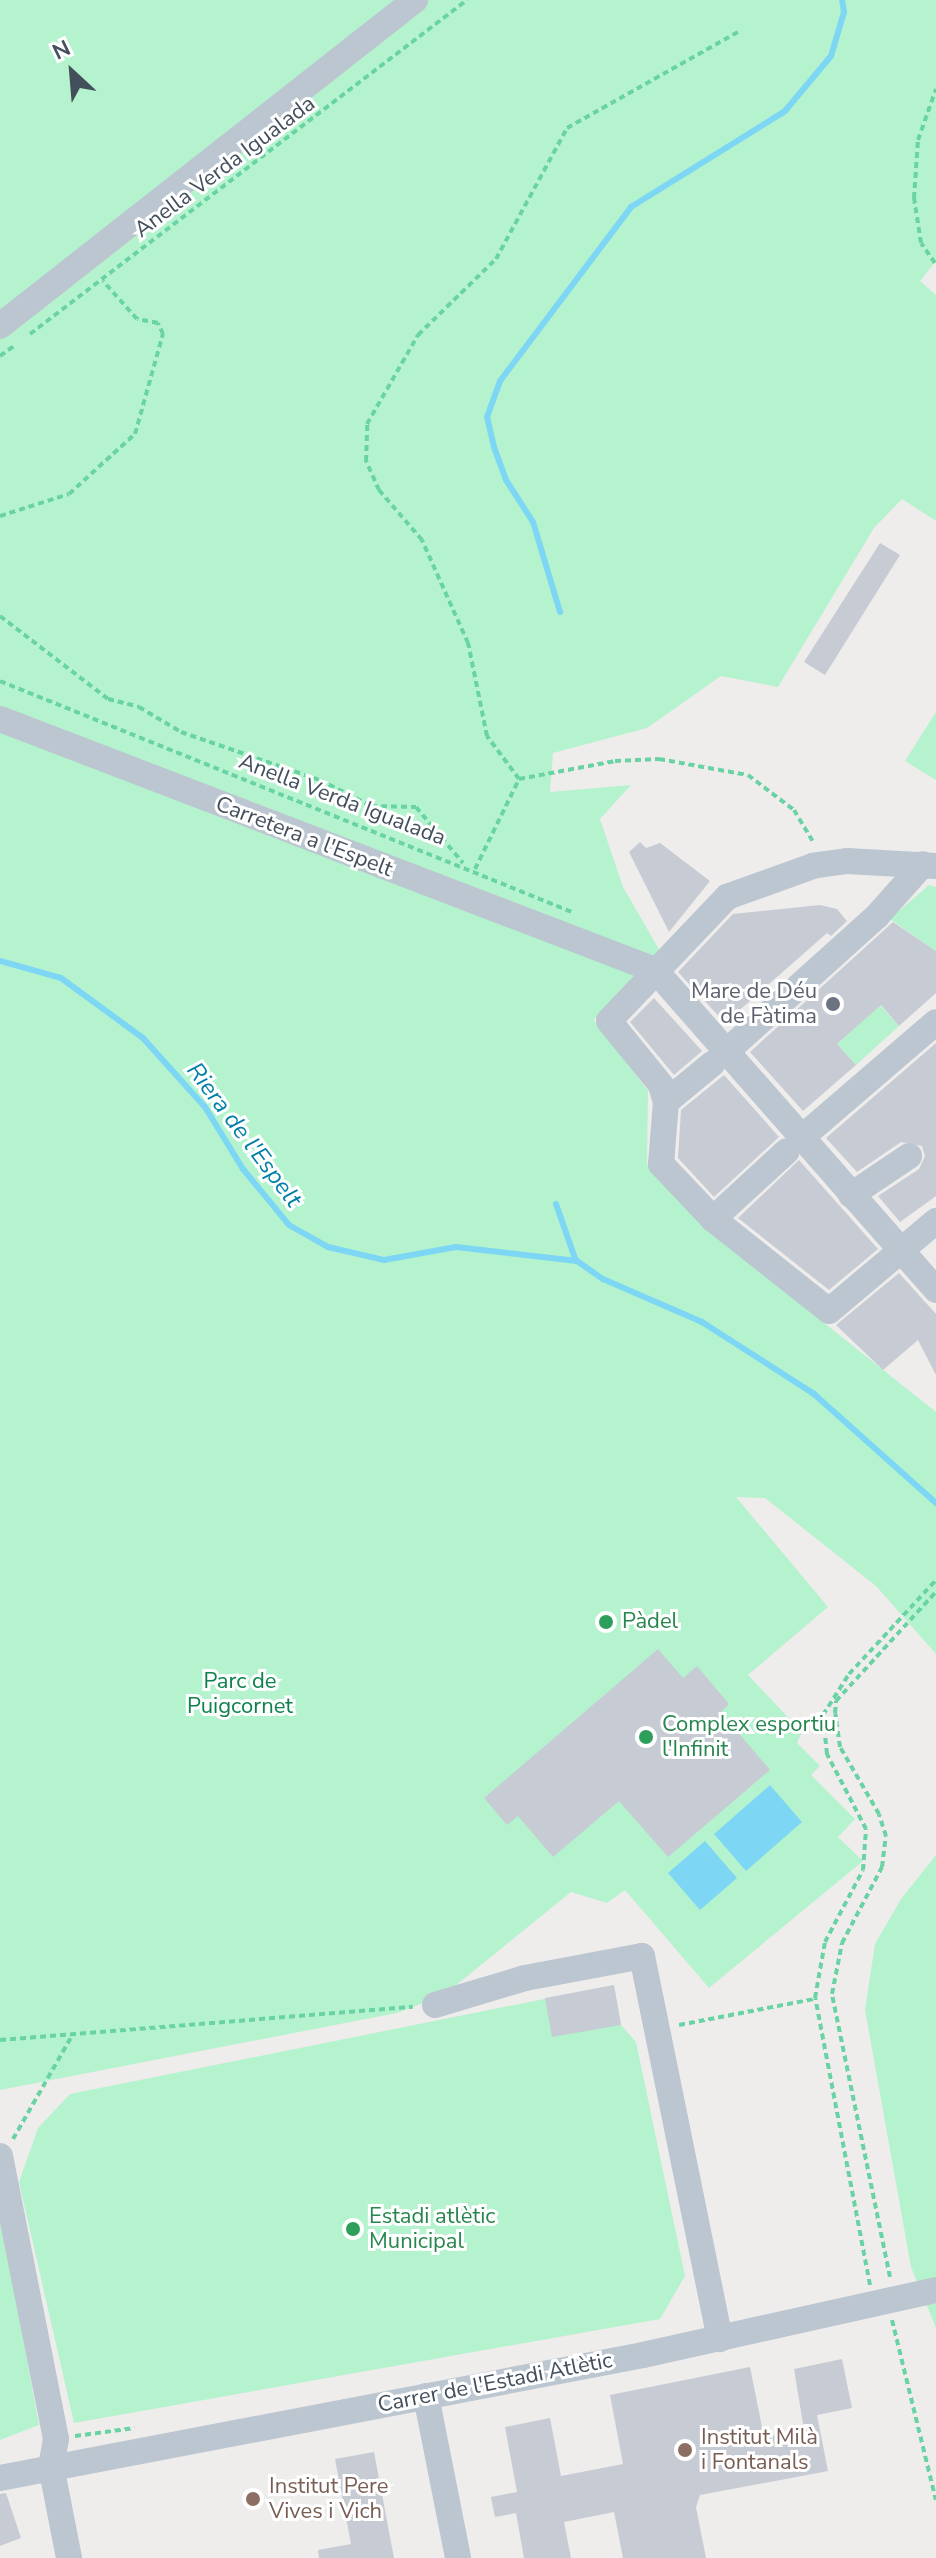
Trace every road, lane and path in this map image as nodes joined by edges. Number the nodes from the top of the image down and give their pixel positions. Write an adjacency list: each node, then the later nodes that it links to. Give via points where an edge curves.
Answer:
1 (415, 0): 7 (street)
2 (467, 0): 8 (path, Anella Verda Igualada)
3 (738, 32): 13 (path, via 567,128 496,259 418,335 367,424 366,461 379,490 422,540 468,643 487,736)
4 (936, 89): 5 (path, via 918,140 914,198 921,243)
5 (936, 263)
6 (103, 281): 9 (path, via 137,319 158,323 163,334 135,434 69,494)
7 (0, 326)
8 (0, 356)
9 (0, 516)
10 (0, 616): 14 (path, via 108,699 139,707 181,732 320,780 371,806 416,807)
11 (0, 681): 14 (path, Anella Verda Igualada)
12 (0, 719): 19 (street, Carretera a l'Espelt)
13 (519, 779): 15 (path, via 615,761 659,759 724,767 748,775 794,810 811,834); 17 (path)
14 (465, 865): 17 (path, Anella Verda Igualada)
15 (820, 865): 16 (street); 19 (street, via 727,897)
16 (930, 865): 21 (street)
17 (475, 869): 18 (path, Anella Verda Igualada)
18 (575, 913)
19 (655, 970): 21 (street); 22 (street, via 609,1021 661,1085)
20 (936, 1022): 23 (street)
21 (719, 1058): 22 (street); 23 (street)
22 (666, 1102): 26 (street, via 661,1164)
23 (794, 1145): 25 (street); 26 (street)
24 (908, 1155): 25 (street)
25 (851, 1195): 28 (street)
26 (713, 1219): 28 (street, via 829,1311)
27 (936, 1221): 28 (street)
28 (900, 1250): 29 (street)
29 (936, 1290)
30 (936, 1580): 32 (path, via 829,1699 822,1735 837,1777 860,1812 868,1847 856,1885 825,1942)
31 (936, 1592): 38 (path, via 836,1701 836,1731 886,1836 882,1867 842,1943 832,1994)
32 (815, 1998): 34 (path); 38 (path)
33 (435, 2005): 35 (path); 39 (street, via 525,1978 642,1956)
34 (679, 2025)
35 (73, 2034): 36 (path); 37 (path)
36 (0, 2040)
37 (1, 2160): 41 (street, via 56,2439)
38 (900, 2294): 39 (street, Carrer de l'Estadi Atlètic); 43 (path)
39 (720, 2339): 40 (street, Carrer de l'Estadi Atlètic)
40 (426, 2396): 41 (street, Carrer de l'Estadi Atlètic); 45 (street)
41 (51, 2466): 42 (street, Carrer de l'Estadi Atlètic); 44 (street)
42 (0, 2478)
43 (936, 2500)
44 (69, 2558)
45 (458, 2558)

